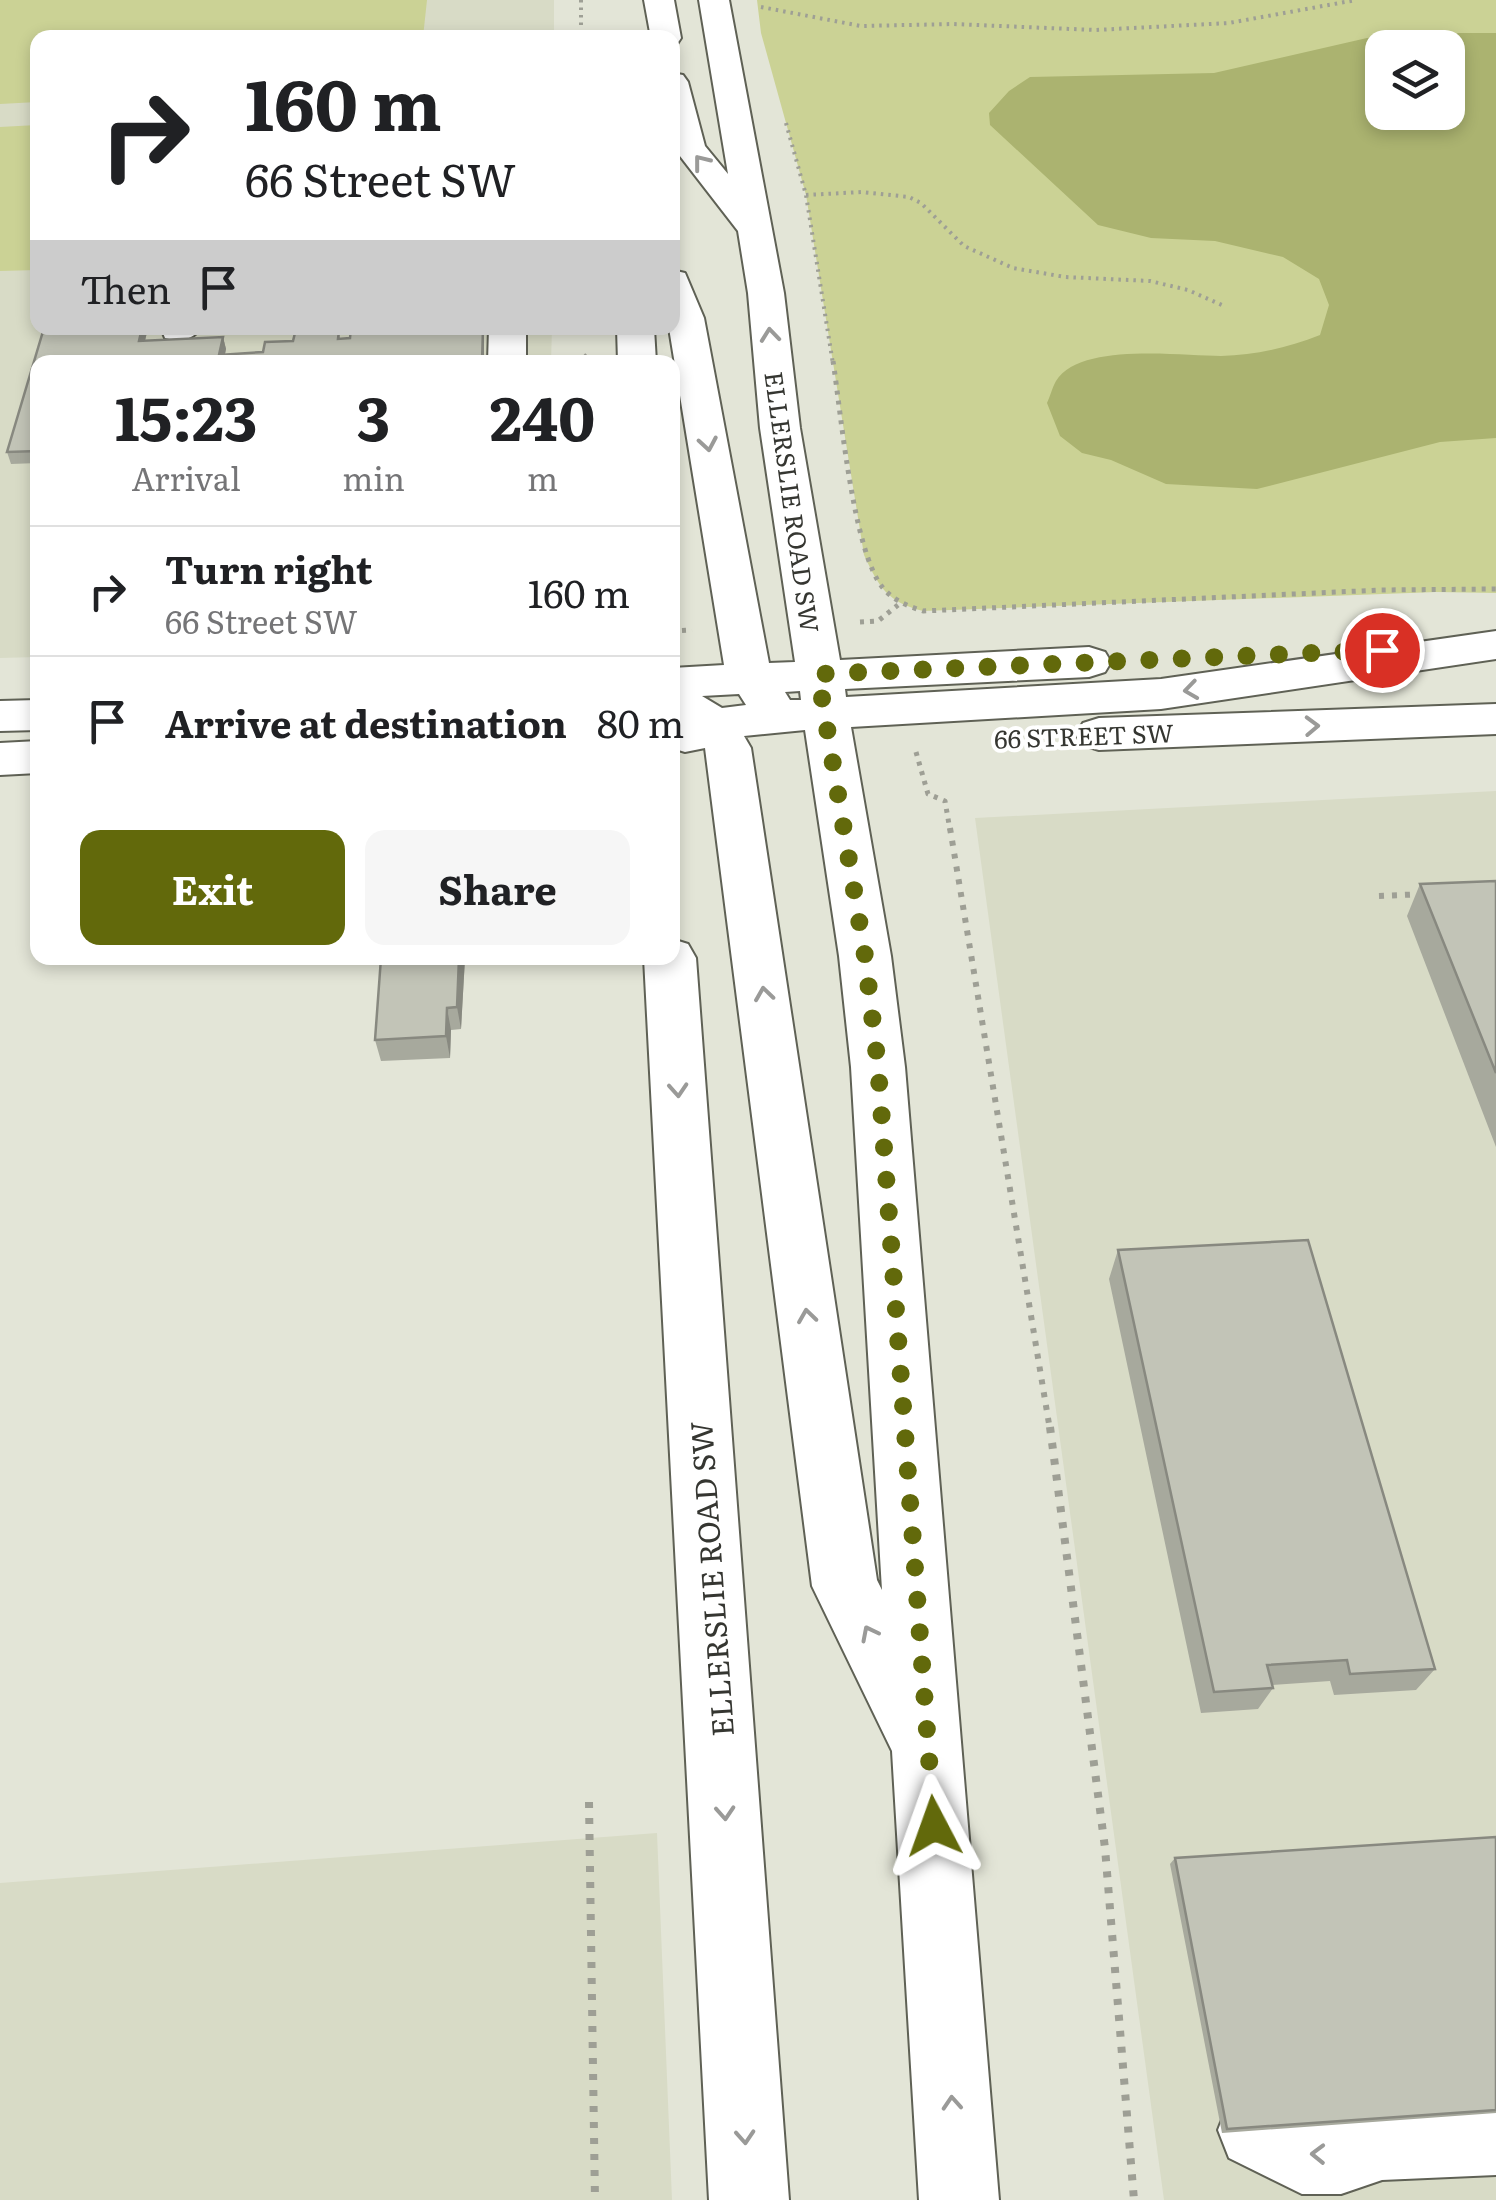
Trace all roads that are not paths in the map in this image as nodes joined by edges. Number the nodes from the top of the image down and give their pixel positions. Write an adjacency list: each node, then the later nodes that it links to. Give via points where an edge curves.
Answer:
1 (659, 0): 3 (main road)
2 (714, 0): 5 (main road, ELLERSLIE ROAD SW)
3 (665, 30)
4 (680, 112): 5 (main road, one-way to 4, via 689,146)
5 (755, 230): 8 (main road, ELLERSLIE ROAD SW, one-way to 5)
6 (680, 302): 8 (main road, one-way to 8)
7 (1496, 645): 8 (main road, one-way to 8, via 1161,694)
8 (794, 704): 11 (main road, 66 STREET SW, one-way to 11); 12 (main road, 66 STREET SW); 12 (main road); 16 (main road, ELLERSLIE ROAD SW, via 865,956)
9 (30, 714): 10 (main road)
10 (0, 716)
11 (1496, 719)
12 (688, 721): 16 (main road, one-way to 12, via 845,1586)
13 (30, 758): 14 (main road)
14 (0, 759)
15 (670, 965): 19 (main road, ELLERSLIE ROAD SW, one-way to 19)
16 (928, 1751): 20 (main road, ELLERSLIE ROAD SW, one-way to 16)
17 (1257, 2130): 18 (main road, one-way to 17, via 1382,2140 1341,2154 1302,2154)
18 (1496, 2135)
19 (749, 2200)
20 (959, 2200)

